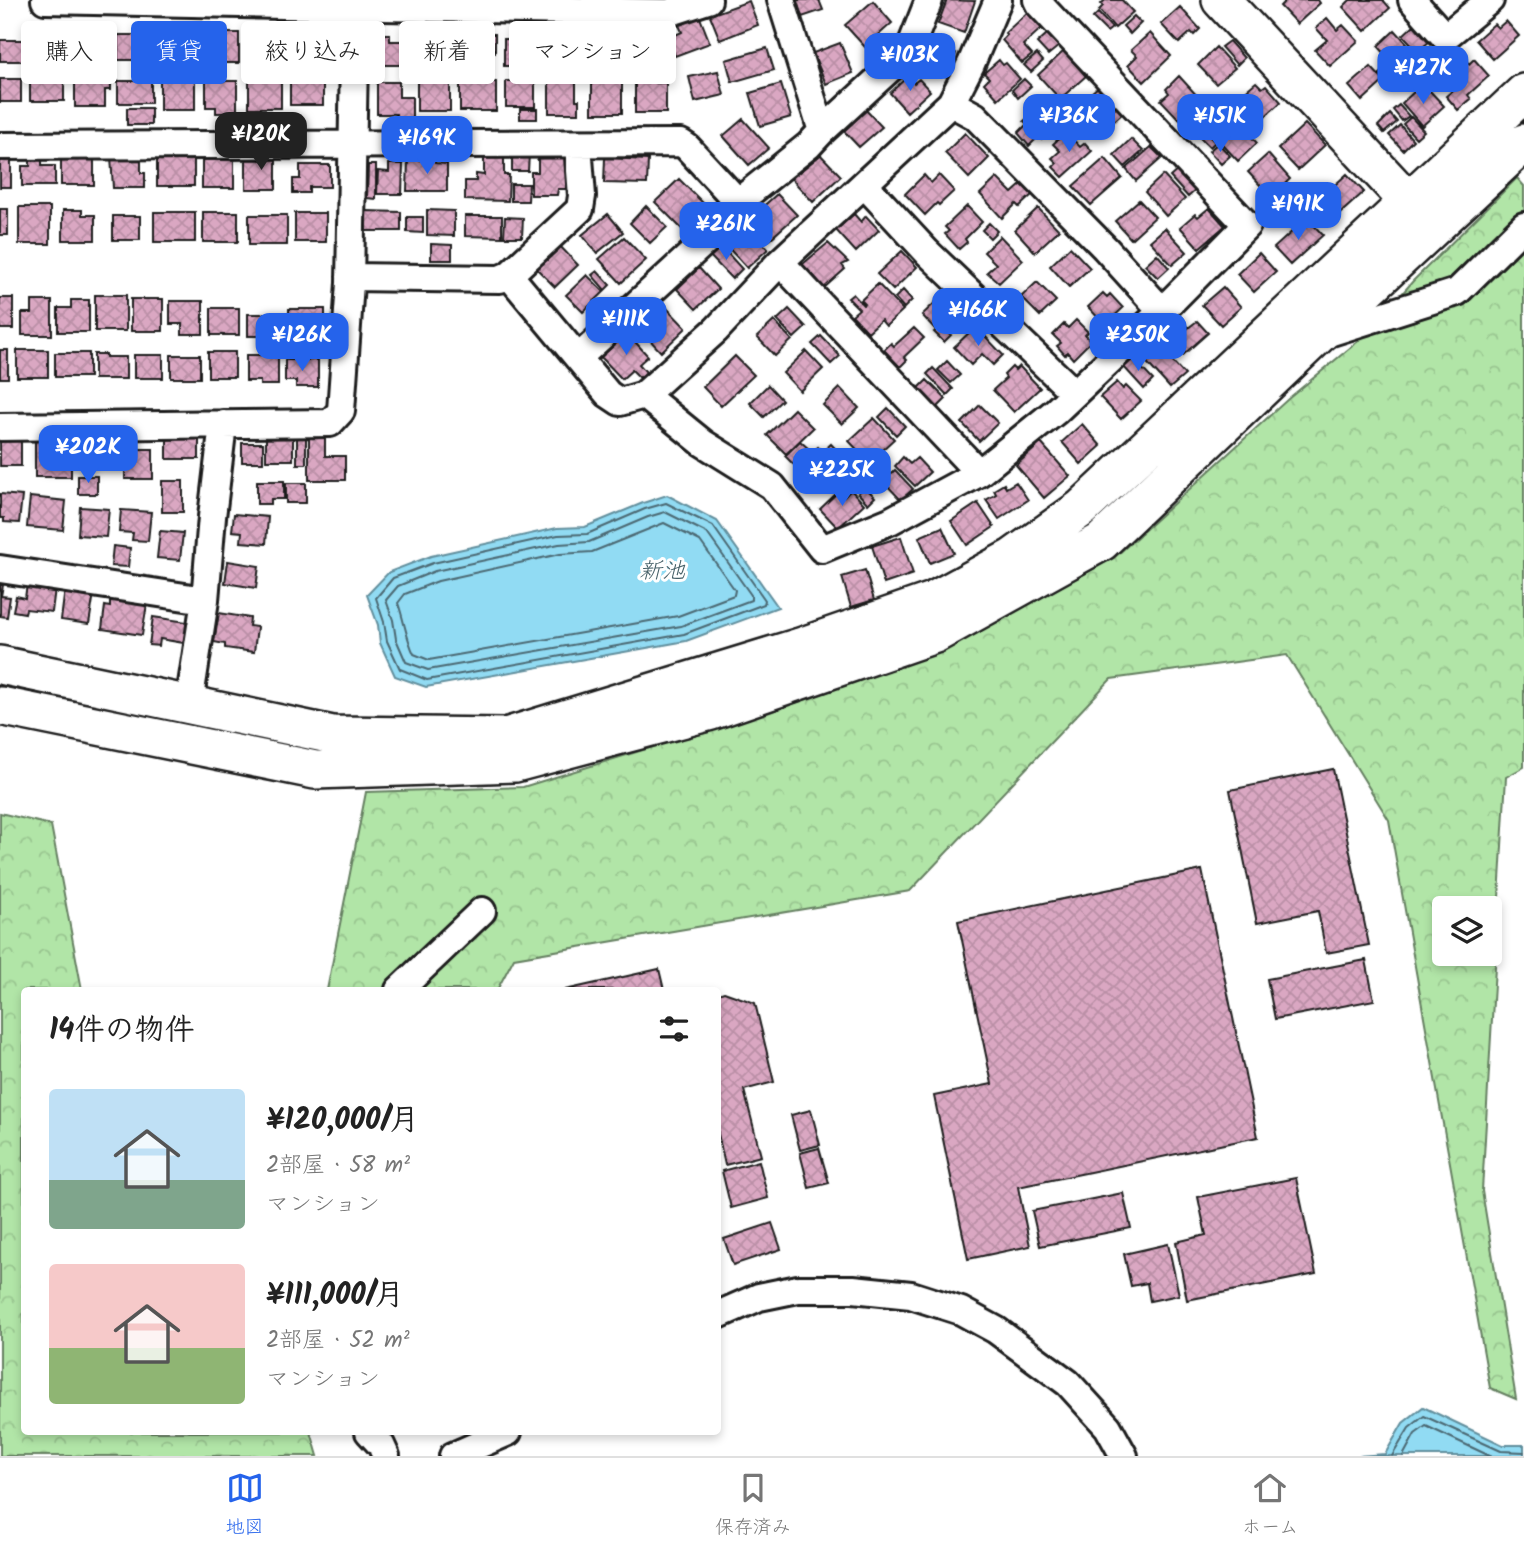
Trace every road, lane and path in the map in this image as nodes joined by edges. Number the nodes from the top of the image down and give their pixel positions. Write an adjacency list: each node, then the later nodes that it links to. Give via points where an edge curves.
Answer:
1 (45, 0): 10 (street)
2 (708, 0): 10 (street, via 668,13)
3 (781, 0): 13 (street)
4 (929, 0): 13 (street, via 909,51)
5 (998, 0): 12 (street)
6 (1037, 0): 26 (street, via 1247,225)
7 (1221, 0): 19 (street)
8 (1412, 0): 9 (street, via 1445,37)
9 (1490, 0)
10 (355, 3): 15 (street)
11 (1524, 93): 19 (street)
12 (951, 103): 18 (street); 26 (street, via 975,116)
13 (822, 131): 20 (street)
14 (1524, 143): 22 (street)
15 (353, 145): 16 (street); 17 (street); 25 (street)
16 (578, 145): 20 (street, via 681,143); 24 (street, via 580,209)
17 (0, 146)
18 (864, 184): 23 (street); 29 (street)
19 (1408, 201): 22 (street); 37 (street, via 1082,508 1012,558 933,601 506,737 333,734)
20 (738, 202): 28 (street, via 733,216)
21 (1524, 226): 27 (street, via 1457,292)
22 (1435, 227): 27 (street)
23 (780, 262): 30 (street, via 716,330); 33 (street)
24 (509, 275): 25 (street, via 500,279); 28 (street)
25 (350, 277): 31 (street, via 341,411 330,423)
26 (1162, 311): 29 (street)
27 (1317, 336): 38 (street, via 1101,542 935,635 711,711 515,763 315,770)
28 (578, 358): 30 (street, via 620,402)
29 (1072, 394): 33 (street)
30 (644, 395): 33 (street, via 703,443 772,486 822,549 890,521)
31 (223, 424): 32 (street); 35 (street)
32 (0, 427)
33 (979, 473)
34 (0, 569): 35 (street)
35 (205, 600): 37 (street)
36 (0, 665): 37 (street)
37 (189, 704)
38 (0, 706)
39 (482, 911): 40 (street)
40 (402, 987)
41 (721, 1314): 46 (street, via 759,1297 798,1289 911,1295 961,1311 996,1330 1068,1384 1108,1427)
42 (372, 1435): 44 (street)
43 (501, 1435): 45 (street)
44 (386, 1456)
45 (453, 1456)
46 (1124, 1456)

